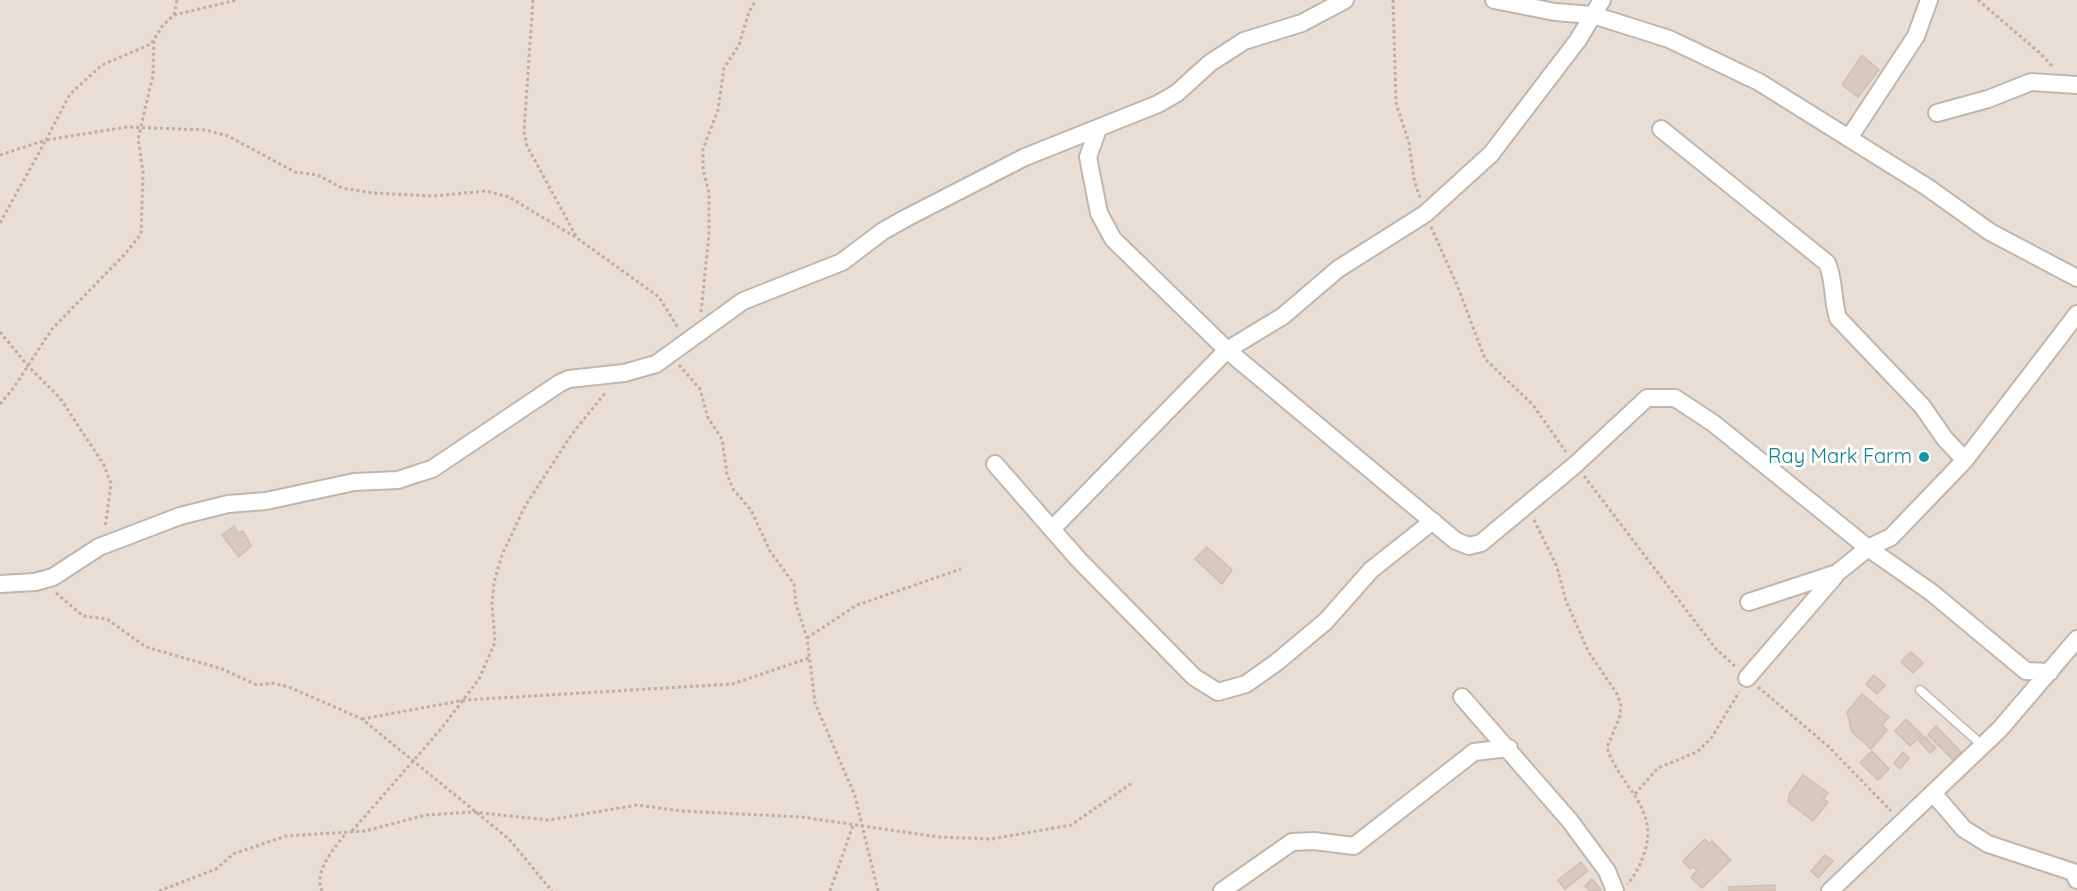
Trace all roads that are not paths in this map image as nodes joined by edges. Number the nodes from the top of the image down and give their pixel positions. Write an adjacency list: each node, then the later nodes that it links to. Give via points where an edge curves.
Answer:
1 (1345, 0): 8 (street, via 1302,23 1244,41 1210,63 1169,99)
2 (1494, 0): 5 (street)
3 (1602, 0): 5 (street)
4 (1929, 0): 10 (street, via 1916,36)
5 (1593, 15): 10 (street, via 1669,39 1759,82); 13 (street, via 1491,154 1425,214 1338,269 1283,316)
6 (2073, 85): 7 (street, via 2031,81 1988,99)
7 (1937, 113)
8 (1098, 129): 13 (street, via 1088,157 1099,213 1113,239); 20 (street, via 997,171 883,231 842,262 743,301 650,367 560,383 432,469 398,480 354,482 180,516 99,547 44,580)
9 (1661, 129): 14 (street, via 1827,263 1834,280 1832,299 1838,318 1922,406)
10 (1849, 138): 11 (street, via 1990,232)
11 (2077, 278)
12 (2077, 314): 14 (street)
13 (1227, 350): 16 (street); 17 (street)
14 (1965, 460): 18 (street, via 1891,537)
15 (994, 464): 17 (street)
16 (1433, 521): 17 (street, via 1371,570 1326,621 1277,662 1246,684 1218,692 1194,677 1078,559); 18 (street, via 1456,541 1469,546 1481,543 1575,465 1647,398 1676,398 1713,423)
17 (1053, 528)
18 (1868, 548): 19 (street); 23 (street, via 1931,592 2026,671)
19 (1837, 573): 21 (street); 24 (street)
20 (0, 584)
21 (1749, 602)
22 (2077, 639): 23 (street)
23 (2050, 672): 27 (street)
24 (1747, 678)
25 (1920, 690): 27 (lane)
26 (1462, 697): 28 (street)
27 (1982, 745): 29 (street)
28 (1509, 748): 31 (street, via 1474,752 1354,846 1292,842); 32 (street, via 1576,829 1607,871)
29 (1933, 793): 30 (street, via 1964,828 1988,844 2073,872); 33 (street)
30 (2077, 880)
31 (1222, 891)
32 (1615, 891)
33 (1830, 891)

